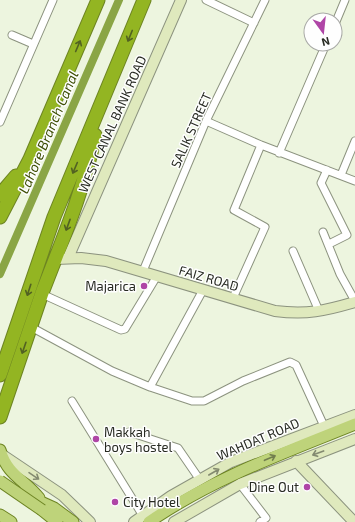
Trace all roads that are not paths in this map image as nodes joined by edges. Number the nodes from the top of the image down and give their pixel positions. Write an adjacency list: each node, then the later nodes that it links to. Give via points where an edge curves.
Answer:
1 (53, 0): 11 (street)
2 (98, 0): 19 (highway, one-way to 2)
3 (144, 0): 13 (highway, one-way to 13)
4 (181, 0): 28 (street, WEST CANAL BANK ROAD)
5 (206, 0): 9 (street)
6 (265, 0): 9 (street, SALIK STREET)
7 (346, 0): 8 (street)
8 (340, 12)
9 (254, 23): 14 (street, SALIK STREET)
10 (12, 35): 11 (street)
11 (33, 44): 15 (street)
12 (323, 52): 18 (street)
13 (101, 106): 28 (highway, one-way to 28, via 90,160); 37 (highway, one-way to 37, via 54,217)
14 (206, 121): 17 (street); 29 (street, SALIK STREET)
15 (0, 122)
16 (355, 141): 21 (street)
17 (261, 145): 18 (street); 33 (street, via 234,210 265,227)
18 (279, 153): 20 (street)
19 (30, 159): 23 (highway); 24 (highway)
20 (327, 170): 21 (street); 26 (street, via 321,184 347,235)
21 (341, 175): 22 (street)
22 (355, 181)
23 (0, 195)
24 (0, 217)
25 (324, 232): 26 (street)
26 (329, 244): 34 (street, via 340,274)
27 (293, 251): 35 (street)
28 (62, 259): 29 (street, FAIZ ROAD, via 96,259); 32 (highway)
29 (143, 271): 30 (street, FAIZ ROAD)
30 (157, 276): 31 (street, FAIZ ROAD); 32 (street, via 125,329 121,330)
31 (203, 290): 33 (street, FAIZ ROAD); 38 (street)
32 (42, 294): 36 (highway)
33 (233, 298): 35 (street, FAIZ ROAD, via 275,311 298,314)
34 (355, 301): 35 (street, FAIZ ROAD)
35 (319, 311)
36 (31, 327): 38 (street, via 112,371); 40 (highway, one-way to 40)
37 (0, 375)
38 (150, 387): 42 (street, via 192,400 204,401 243,381 290,362 296,365)
39 (72, 401): 53 (street)
40 (0, 417)
41 (355, 421): 42 (street, WAHDAT ROAD); 53 (main road, one-way to 41, via 224,478)
42 (324, 426): 47 (street, WAHDAT ROAD, one-way to 42, via 231,462)
43 (129, 432): 47 (street, via 178,448)
44 (355, 439): 46 (street, one-way to 46)
45 (1, 452): 51 (main road, via 20,482 34,491); 57 (street, one-way to 57, via 62,496)
46 (296, 461): 49 (street); 60 (street)
47 (200, 480): 53 (street, WAHDAT ROAD, via 171,496)
48 (0, 481): 51 (main road, bridge)
49 (240, 484): 58 (street); 59 (street, via 266,518)
50 (0, 485): 51 (main road)
51 (42, 505): 55 (main road); 56 (main road)
52 (0, 515): 54 (main road)
53 (139, 521)
54 (11, 522)
55 (57, 522)
56 (73, 522)
57 (90, 522)
58 (174, 522)
59 (260, 522)
60 (354, 522)

